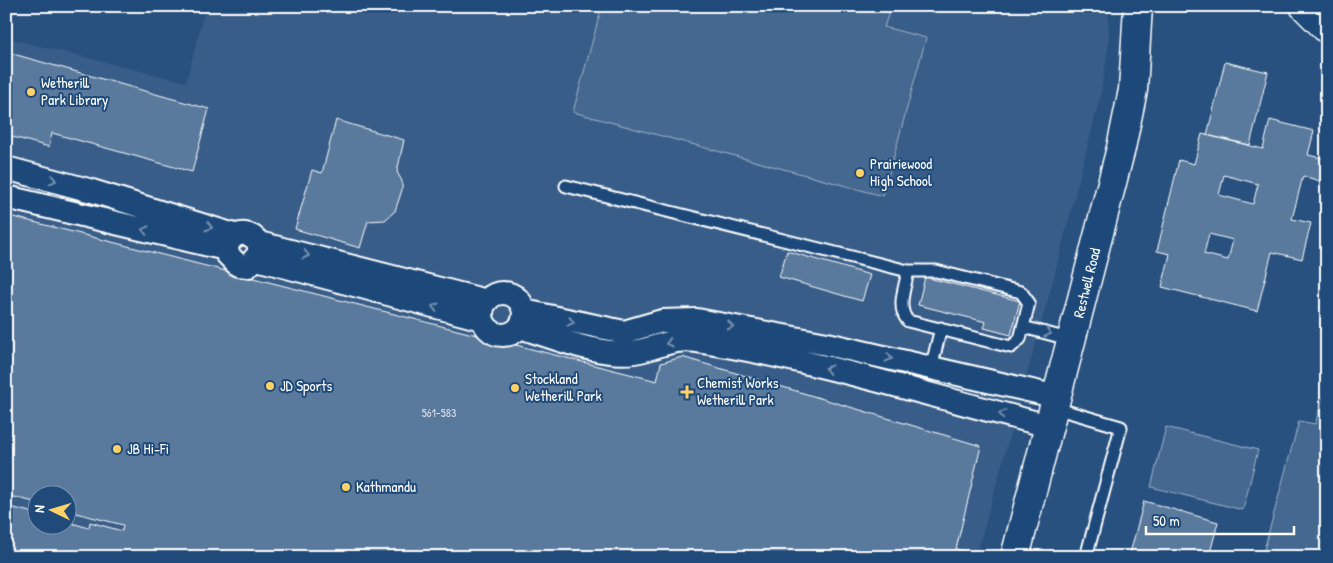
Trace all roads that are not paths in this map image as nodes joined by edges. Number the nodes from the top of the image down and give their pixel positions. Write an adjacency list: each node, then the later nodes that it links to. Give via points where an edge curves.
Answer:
1 (1138, 6): 14 (main road, Restwell Road, via 1136,56 1127,120)
2 (1304, 6): 3 (main road)
3 (1327, 29)
4 (13, 169): 6 (street); 7 (street, one-way to 7, via 92,191)
5 (566, 186): 9 (lane)
6 (10, 198): 7 (street, one-way to 6)
7 (230, 242): 8 (street, via 245,233 251,234); 8 (street, via 229,259 238,265 248,266)
8 (258, 251): 10 (street)
9 (908, 271): 12 (lane, via 936,271 1021,292 1029,303); 13 (lane, via 902,314 908,320)
10 (484, 310): 11 (street, via 485,326 495,334 509,335); 11 (street, via 494,294 509,293 521,302)
11 (522, 319): 15 (street, one-way to 15, via 624,332 662,321 697,320 827,344); 16 (street, one-way to 11, via 695,340 674,340 634,352 612,352)
12 (1023, 327): 13 (lane, via 1020,339 1011,347); 14 (lane, one-way to 14)
13 (941, 328): 15 (lane)
14 (1072, 340): 16 (main road, Restwell Road)
15 (930, 368): 16 (street)
16 (1054, 411): 17 (main road, Restwell Road); 18 (lane, via 1121,427)
17 (1015, 557)
18 (1086, 557)

